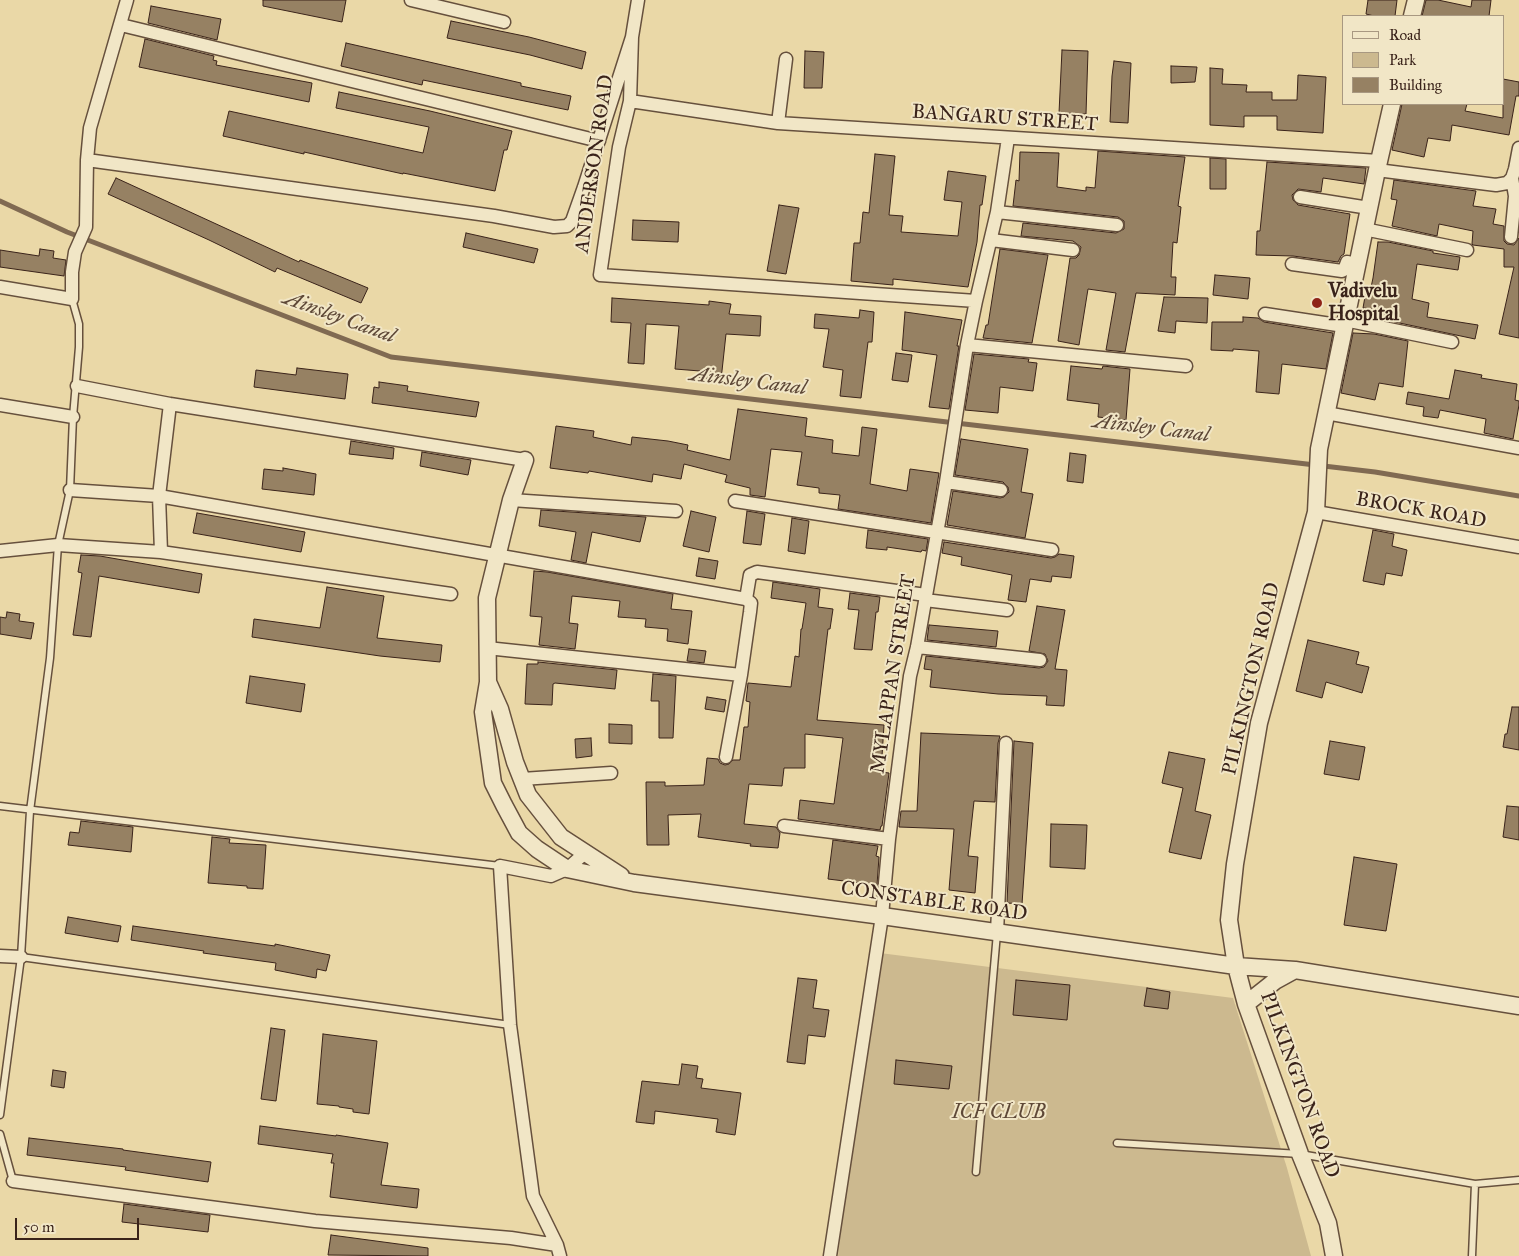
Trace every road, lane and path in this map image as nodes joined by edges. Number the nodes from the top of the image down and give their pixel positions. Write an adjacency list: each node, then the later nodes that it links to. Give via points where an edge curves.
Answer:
1 (127, 0): 7 (street)
2 (411, 0): 6 (street)
3 (638, 0): 8 (street, ANDERSON ROAD)
4 (1416, 0): 5 (street)
5 (1412, 15)
6 (504, 22)
7 (121, 26): 14 (street); 16 (street, via 90,128)
8 (632, 37): 10 (street, ANDERSON ROAD); 14 (street)
9 (786, 59): 12 (street)
10 (630, 101): 12 (street, BANGARU STREET); 32 (street, ANDERSON ROAD, via 619,147 600,275)
11 (1392, 105): 17 (street, PILKINGTON ROAD)
12 (778, 123): 13 (street, BANGARU STREET)
13 (1008, 138): 17 (street, BANGARU STREET); 21 (street, MYLAPPAN STREET)
14 (599, 141): 16 (street, via 572,221 567,226 554,228)
15 (1519, 148): 18 (street)
16 (87, 160): 31 (street, via 86,227 75,252)
17 (1378, 165): 18 (street, BANGARU STREET, via 1496,185 1507,183); 20 (street, PILKINGTON ROAD)
18 (1512, 178): 24 (street, via 1515,196)
19 (1300, 197): 20 (street)
20 (1369, 208): 23 (street, PILKINGTON ROAD)
21 (997, 212): 22 (street); 25 (street, MYLAPPAN STREET)
22 (1117, 225)
23 (1364, 229): 27 (street); 29 (street, PILKINGTON ROAD)
24 (1511, 237)
25 (991, 240): 26 (street); 32 (street, MYLAPPAN STREET)
26 (1073, 250)
27 (1467, 250)
28 (1292, 264): 29 (street, via 1342,271 1347,262)
29 (1357, 264): 34 (street, PILKINGTON ROAD)
30 (0, 287): 31 (street)
31 (72, 299): 38 (lane, via 79,324)
32 (976, 301): 36 (street, MYLAPPAN STREET)
33 (1265, 314): 34 (street)
34 (1345, 323): 35 (street); 41 (street, PILKINGTON ROAD)
35 (1452, 342)
36 (967, 345): 37 (street); 45 (street, MYLAPPAN STREET)
37 (1186, 366)
38 (77, 386): 39 (street); 42 (lane)
39 (170, 404): 44 (street); 48 (street)
40 (0, 406): 42 (street)
41 (1326, 413): 43 (street); 52 (street, PILKINGTON ROAD, via 1319,449)
42 (72, 417): 46 (lane)
43 (1519, 448)
44 (525, 460): 49 (street)
45 (946, 482): 47 (street); 53 (street, MYLAPPAN STREET)
46 (70, 490): 48 (street); 54 (lane)
47 (1001, 490)
48 (159, 496): 58 (street); 59 (street)
49 (511, 500): 51 (street); 59 (street)
50 (735, 501): 53 (street)
51 (676, 511)
52 (1316, 512): 55 (street, BROCK ROAD); 85 (street, PILKINGTON ROAD, via 1260,723 1238,845 1229,920)
53 (937, 531): 56 (street); 61 (street, MYLAPPAN STREET)
54 (58, 545): 57 (street); 58 (street); 74 (lane, via 50,658)
55 (1519, 547)
56 (1052, 550)
57 (0, 551)
58 (161, 552): 60 (street)
59 (498, 556): 62 (street); 65 (street, via 487,598)
60 (451, 594)
61 (925, 597): 62 (street, via 757,572 750,575); 63 (street); 64 (street, MYLAPPAN STREET)
62 (746, 599): 67 (street, via 750,603 750,612)
63 (1007, 610)
64 (917, 647): 66 (street); 76 (street, MYLAPPAN STREET, via 910,676)
65 (487, 648): 67 (street); 68 (street)
66 (1040, 660)
67 (741, 675): 70 (street)
68 (488, 682): 72 (street); 79 (street, CONSTABLE ROAD, via 483,712 493,783 519,833)
69 (1006, 744): 82 (street)
70 (726, 757)
71 (611, 773): 72 (street)
72 (522, 779): 77 (street, via 528,795 561,837)
73 (0, 806): 74 (lane)
74 (30, 810): 78 (lane); 84 (lane)
75 (784, 826): 76 (street)
76 (889, 839): 81 (street, MYLAPPAN STREET)
77 (585, 853): 79 (street); 80 (street)
78 (500, 866): 79 (street, CONSTABLE ROAD, via 551,876); 89 (street)
79 (567, 870): 80 (street, CONSTABLE ROAD)
80 (634, 883): 81 (street, CONSTABLE ROAD)
81 (882, 916): 82 (street, CONSTABLE ROAD); 100 (street, MYLAPPAN STREET)
82 (997, 932): 85 (street, CONSTABLE ROAD); 95 (lane)
83 (0, 956): 84 (street)
84 (21, 957): 89 (lane); 90 (lane)
85 (1236, 966): 86 (street, CONSTABLE ROAD); 87 (street, PILKINGTON ROAD)
86 (1295, 970): 87 (street); 88 (street, CONSTABLE ROAD)
87 (1246, 1004): 94 (street, PILKINGTON ROAD)
88 (1519, 1006)
89 (510, 1025): 99 (street, via 533,1196)
90 (2, 1078): 91 (lane)
91 (0, 1116)
92 (0, 1134): 97 (lane)
93 (1116, 1143): 94 (lane)
94 (1300, 1154): 98 (lane); 101 (street, PILKINGTON ROAD, via 1328,1223)
95 (976, 1172)
96 (1519, 1180): 98 (lane)
97 (13, 1181): 99 (street, via 314,1221 511,1238)
98 (1475, 1184): 102 (lane)
99 (558, 1250)
100 (830, 1256)
101 (1334, 1256)
102 (1472, 1256)

